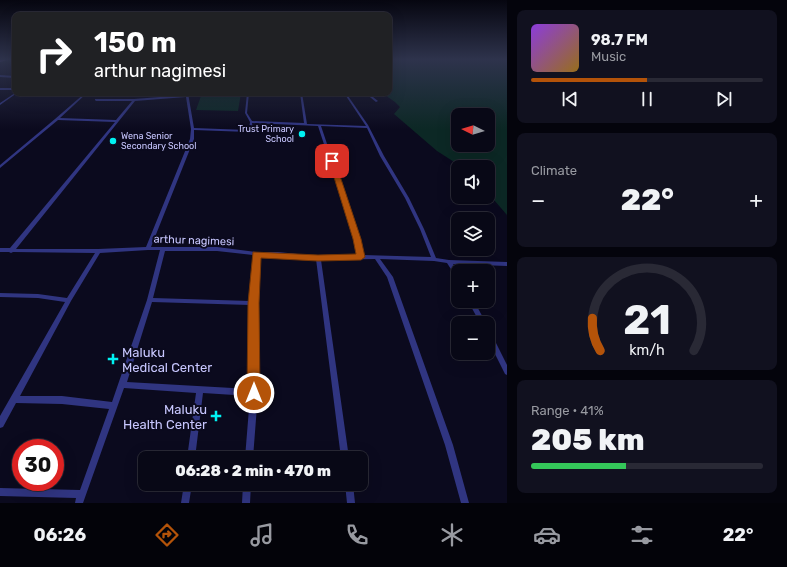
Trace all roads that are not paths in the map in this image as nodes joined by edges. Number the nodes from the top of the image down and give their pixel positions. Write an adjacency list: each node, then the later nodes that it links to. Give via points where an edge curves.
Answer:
1 (0, 89): 2 (street)
2 (12, 89)
3 (12, 96): 14 (street)
4 (83, 96): 15 (street)
5 (169, 96): 12 (street)
6 (187, 96): 21 (street)
7 (248, 96): 17 (street, via 246,113)
8 (301, 96): 18 (street)
9 (347, 96): 20 (street)
10 (370, 96): 13 (street)
11 (96, 100): 12 (street)
12 (134, 100): 16 (street)
13 (377, 101)
14 (0, 104)
15 (57, 119): 16 (street); 22 (street)
16 (117, 121): 26 (street)
17 (251, 122): 18 (street); 21 (street, via 251,129 248,131)
18 (306, 124): 19 (street)
19 (319, 125): 20 (street); 29 (street, via 354,228)
20 (368, 127): 32 (street, via 407,198)
21 (193, 129): 23 (street, via 192,139)
22 (0, 167)
23 (148, 248): 25 (street, arthur nagimesi); 27 (street, arthur nagimesi)
24 (0, 250): 26 (street, arthur nagimesi)
25 (164, 250): 28 (street, arthur nagimesi, via 217,249); 38 (street)
26 (11, 251): 27 (street, arthur nagimesi)
27 (98, 251): 37 (street)
28 (256, 254): 30 (street, arthur nagimesi); 39 (street)
29 (361, 257): 30 (street, arthur nagimesi); 31 (street, arthur nagimesi)
30 (318, 258): 50 (street)
31 (377, 258): 32 (street, arthur nagimesi); 60 (street, via 390,277 450,445)
32 (434, 259): 33 (street, arthur nagimesi)
33 (449, 262): 34 (street, arthur nagimesi); 35 (street)
34 (507, 264)
35 (451, 265)
36 (0, 295): 37 (street)
37 (69, 300): 45 (street)
38 (150, 300): 39 (street); 42 (street)
39 (253, 303): 44 (street)
40 (495, 347): 41 (street)
41 (507, 372)
42 (122, 386): 43 (street); 46 (street)
43 (200, 390): 44 (street); 48 (street)
44 (254, 393): 49 (street)
45 (14, 399): 46 (street, via 62,400); 47 (street)
46 (115, 406): 55 (street)
47 (0, 424)
48 (192, 451)
49 (250, 451)
50 (344, 451)
51 (187, 491): 57 (street)
52 (247, 491): 58 (street)
53 (350, 491): 59 (street)
54 (0, 492): 55 (street)
55 (82, 494): 56 (street)
56 (79, 503)
57 (185, 503)
58 (246, 503)
59 (351, 503)
60 (465, 503)

